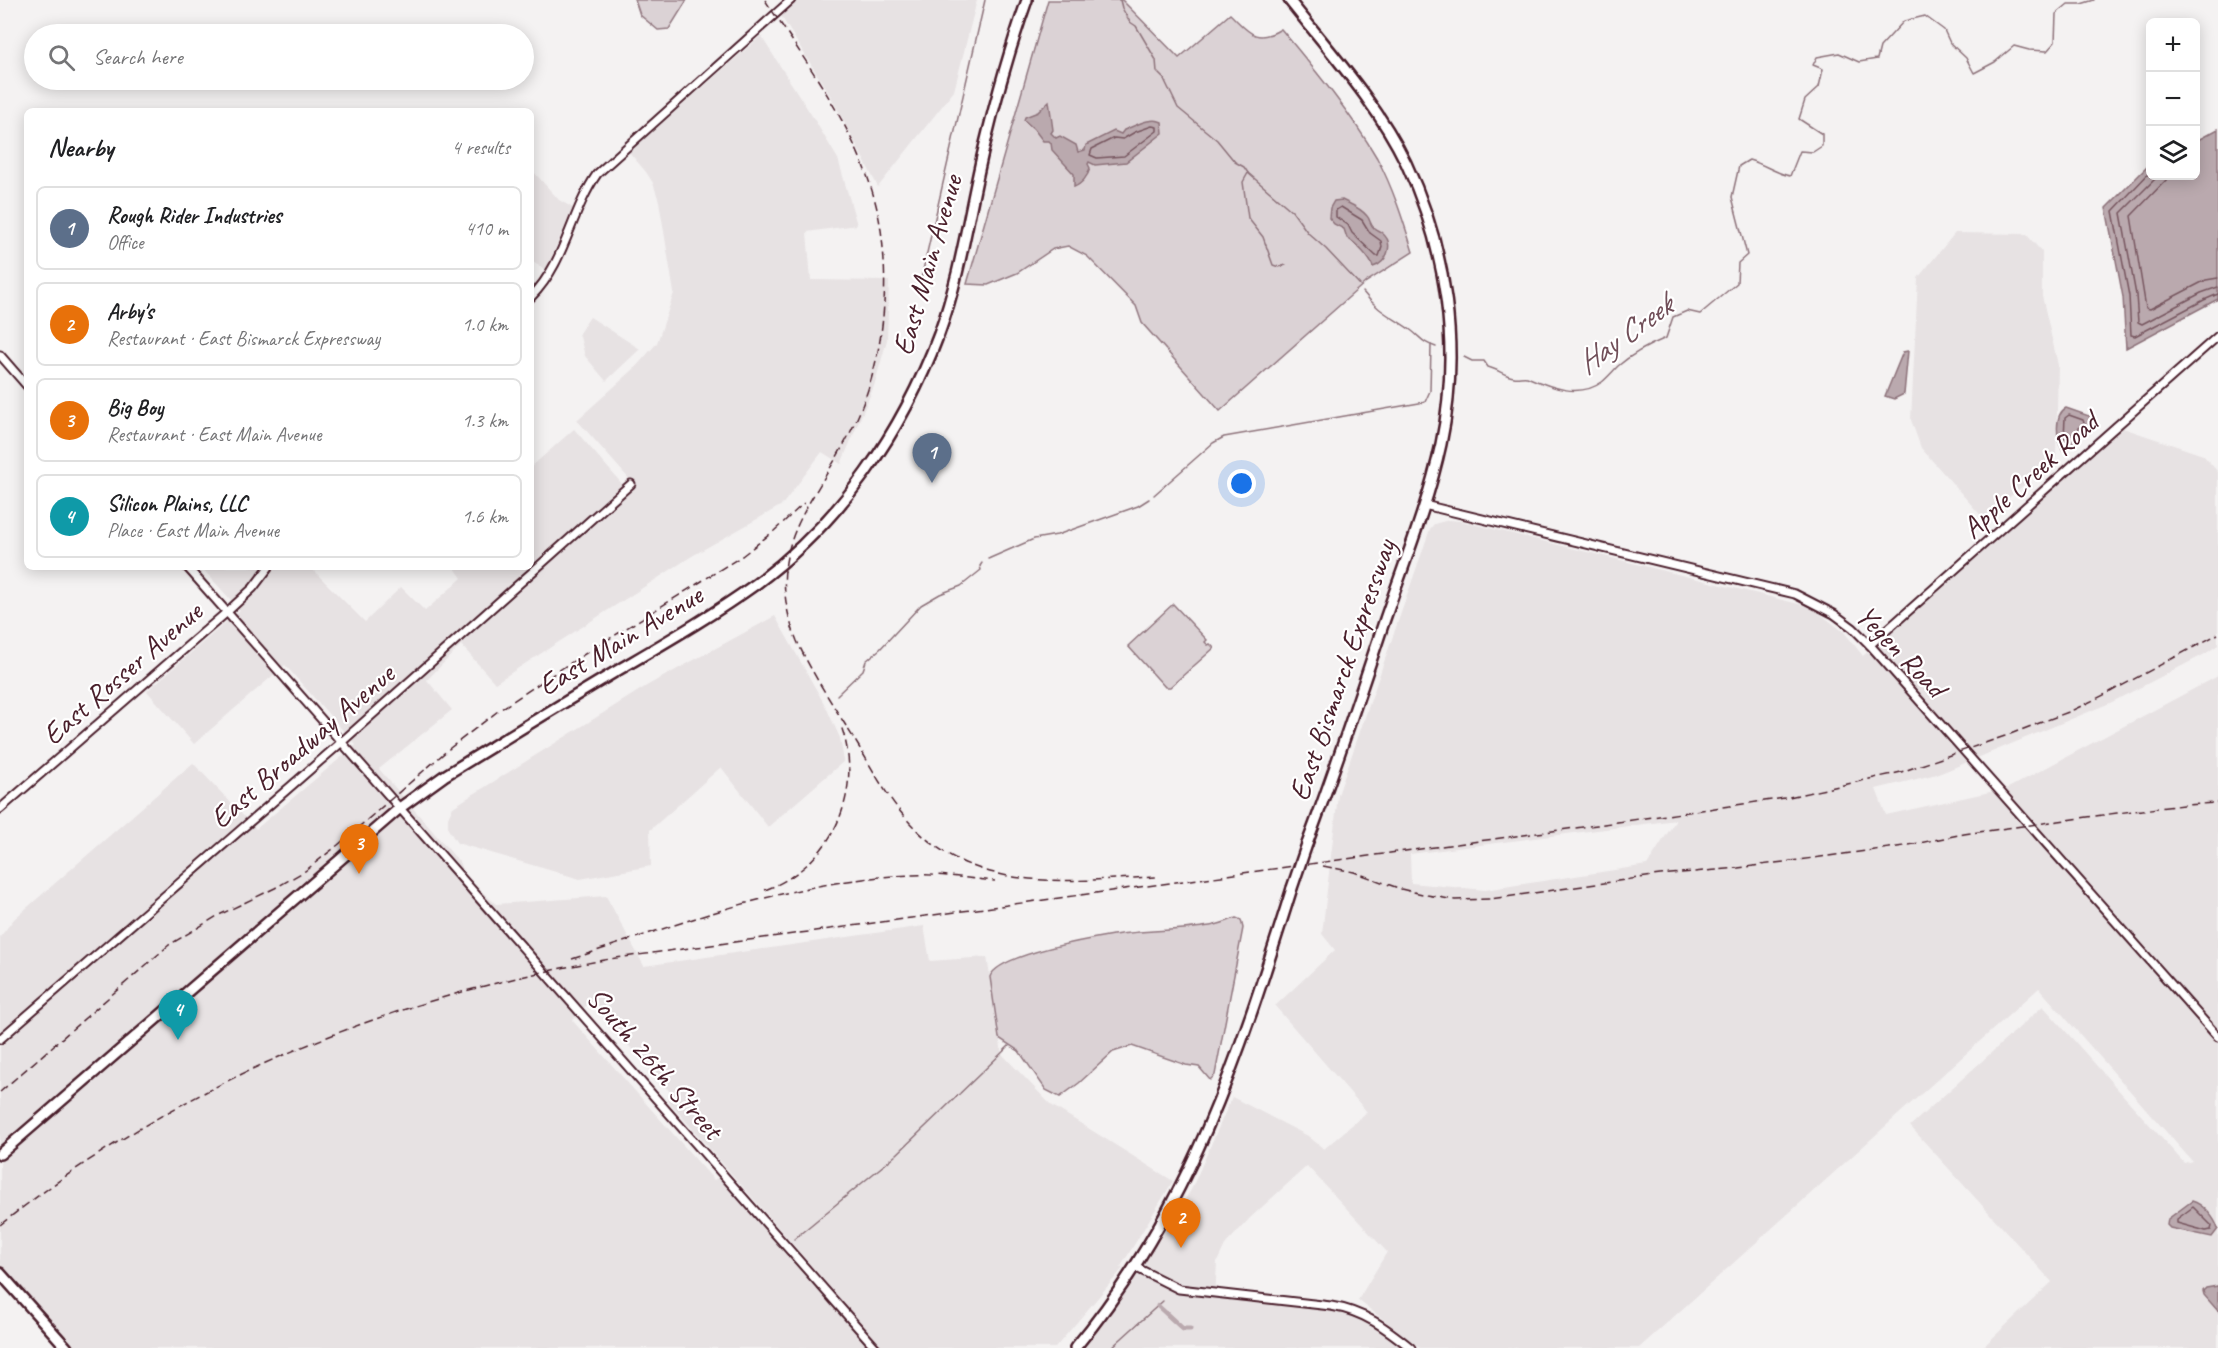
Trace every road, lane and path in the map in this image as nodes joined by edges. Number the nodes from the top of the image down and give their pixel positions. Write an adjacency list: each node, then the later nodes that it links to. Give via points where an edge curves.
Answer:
1 (791, 0): 4 (street, via 597,174 582,199 556,265)
2 (1027, 0): 15 (main road, East Main Avenue, via 994,107 939,333 902,415 861,480 812,535 756,584)
3 (1289, 0): 9 (main road, East Bismarck Expressway, via 1385,125 1413,178 1433,235 1447,302 1450,366 1443,433)
4 (534, 294)
5 (2218, 336): 13 (street, Apple Creek Road)
6 (0, 355): 7 (street)
7 (24, 383)
8 (631, 484): 14 (street, East Broadway Avenue)
9 (1424, 505): 13 (street, Yegen Road, via 1795,594 1849,624); 20 (main road, East Bismarck Expressway, bridge, via 1214,1117 1180,1189)
10 (190, 570): 12 (street, South 26th Street)
11 (267, 570): 12 (street, East Rosser Avenue)
12 (227, 612): 14 (street, South 26th Street); 16 (street, East Rosser Avenue)
13 (1870, 645): 17 (street, Yegen Road)
14 (342, 741): 15 (street, South 26th Street); 18 (street, East Broadway Avenue)
15 (400, 807): 19 (main road, East Main Avenue); 23 (street, South 26th Street)
16 (0, 808)
17 (2218, 1037)
18 (0, 1039)
19 (0, 1154)
20 (1135, 1267): 24 (main road, East Bismarck Expressway); 25 (street, via 1179,1289 1353,1311 1377,1322)
21 (0, 1274): 22 (main road)
22 (67, 1348)
23 (876, 1348)
24 (1075, 1348)
25 (1411, 1348)

